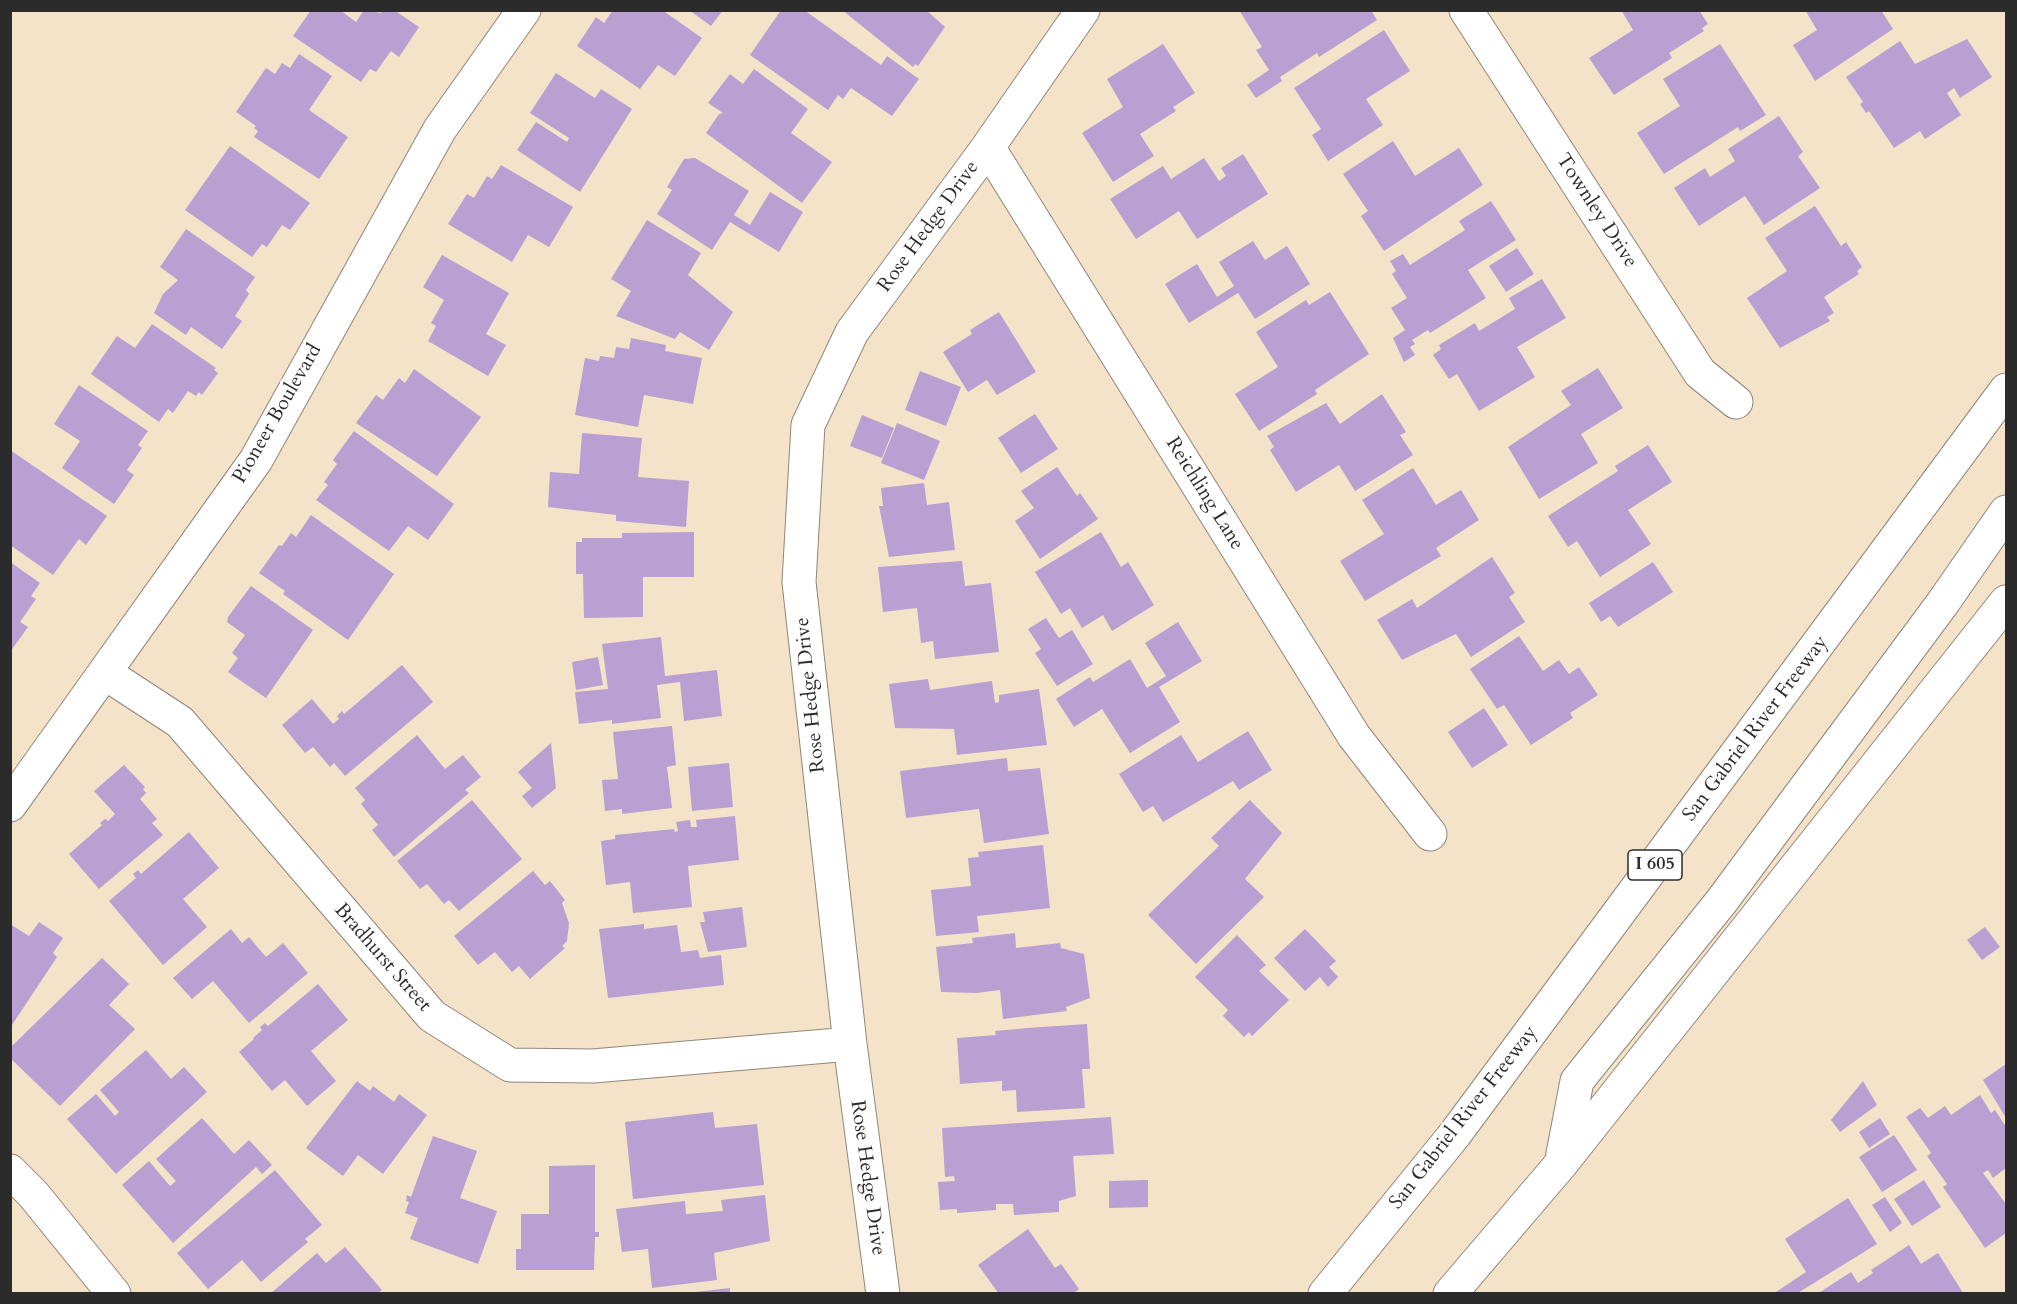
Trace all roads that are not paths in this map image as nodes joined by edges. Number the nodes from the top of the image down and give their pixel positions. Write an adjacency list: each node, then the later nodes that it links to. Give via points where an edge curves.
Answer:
1 (524, 10): 10 (main road, Pioneer Boulevard, via 440,129 256,460)
2 (1083, 10): 4 (main road, Rose Hedge Drive)
3 (1466, 10): 6 (main road, Townley Drive, via 1700,372)
4 (988, 147): 12 (main road, Reichling Lane, via 1354,736); 13 (main road, Rose Hedge Drive, via 852,332 808,425 799,582)
5 (2007, 390): 7 (main road, San Gabriel River Freeway / I 605)
6 (1736, 402)
7 (1993, 422): 18 (main road, San Gabriel River Freeway / I 605, via 1455,1134)
8 (2007, 512): 14 (main road, via 1721,902 1576,1081)
9 (2007, 602): 14 (main road)
10 (105, 673): 11 (main road, Pioneer Boulevard); 13 (main road, Bradhurst Street, via 180,722 432,1016 510,1065 593,1066)
11 (10, 805)
12 (1430, 834)
13 (850, 1044): 17 (main road, Rose Hedge Drive)
14 (1561, 1164): 19 (main road)
15 (10, 1171): 16 (main road)
16 (114, 1293)
17 (883, 1293)
18 (1325, 1293)
19 (1450, 1293)

